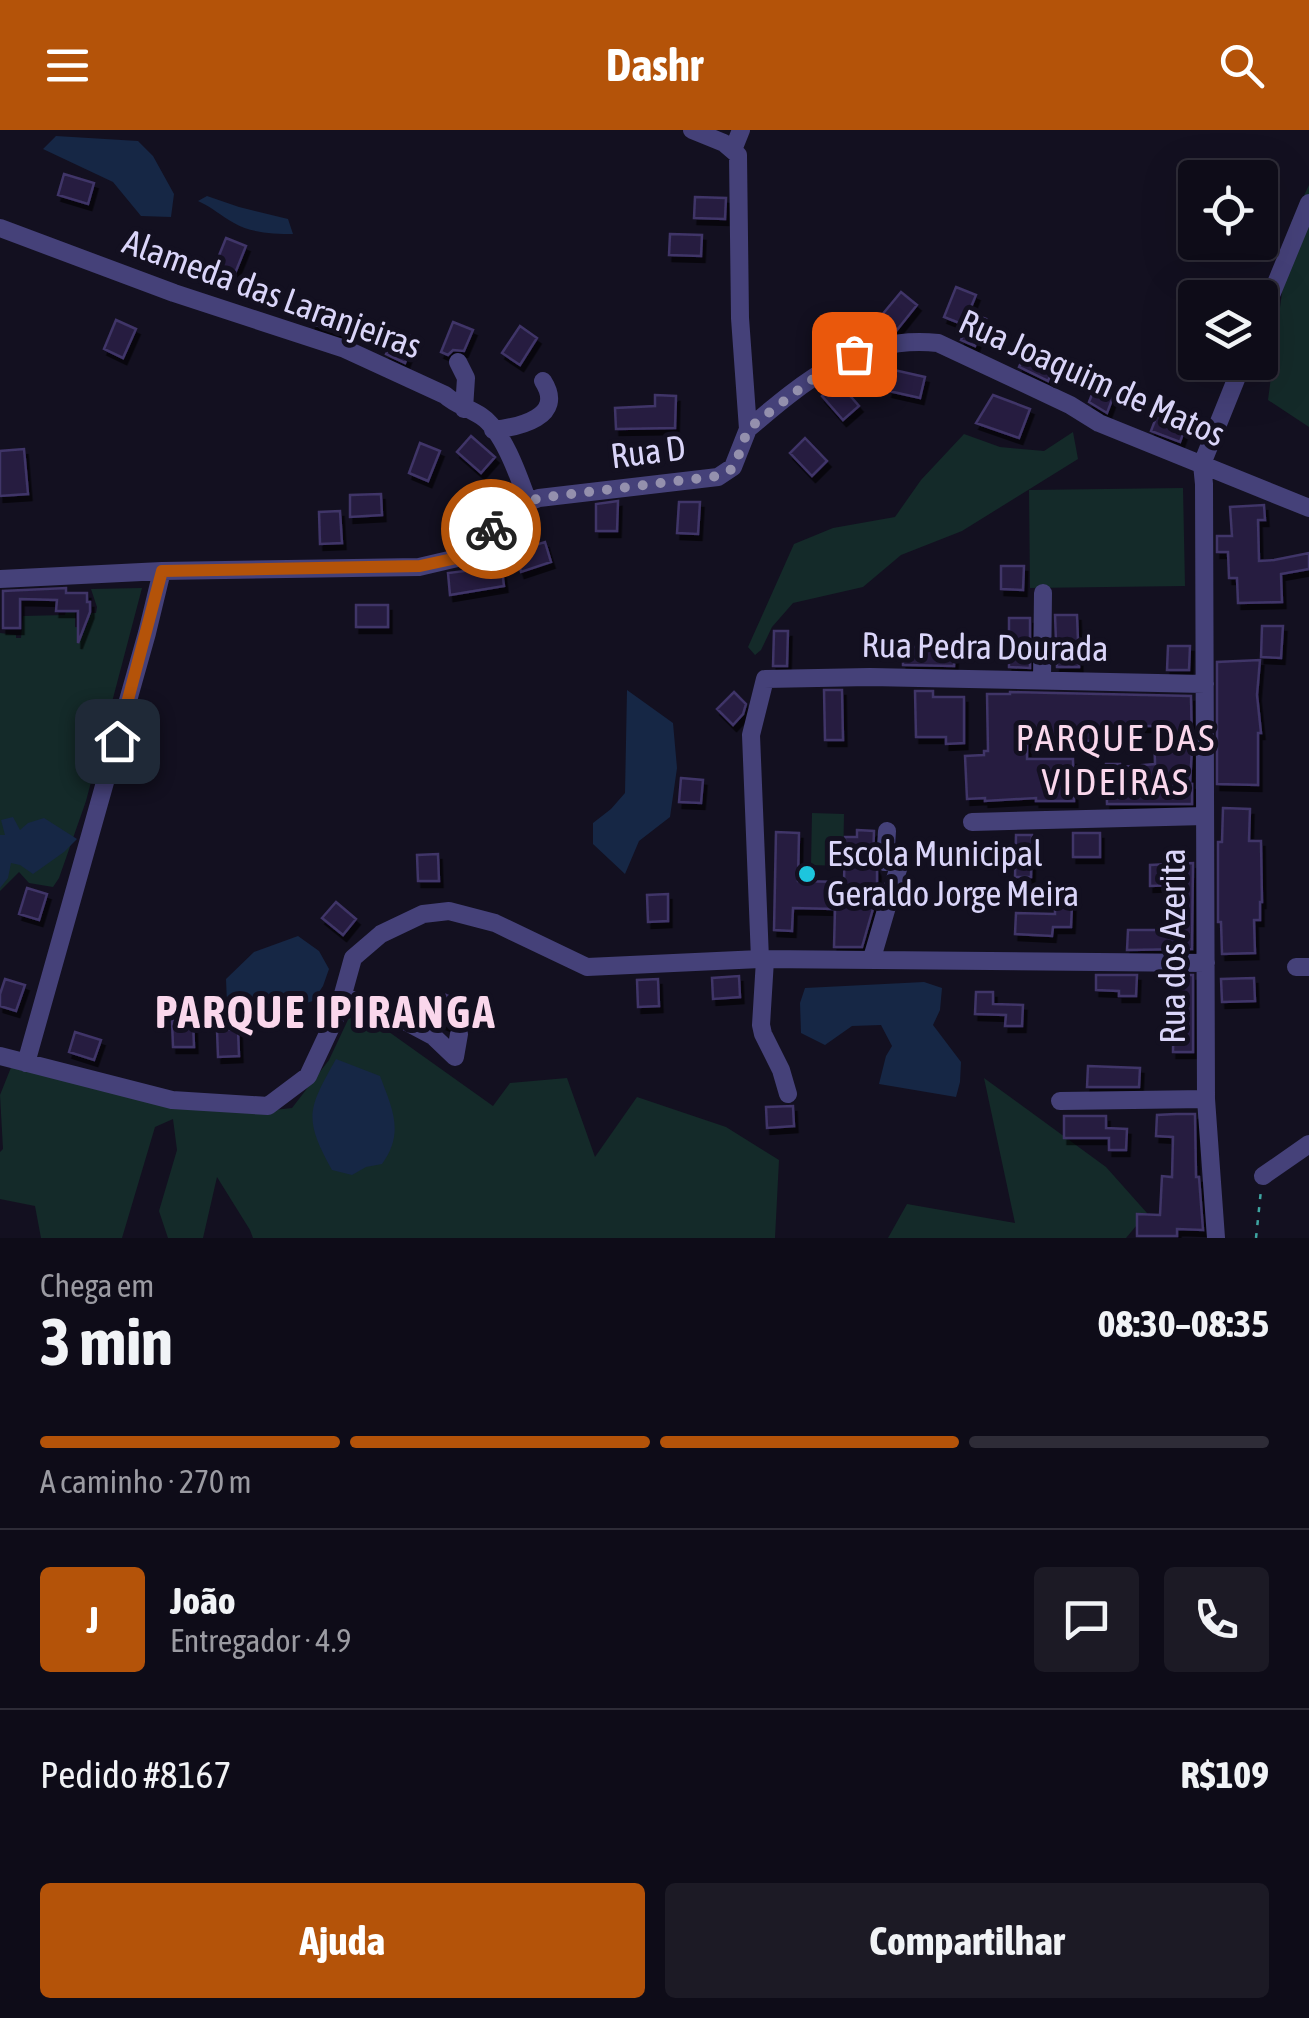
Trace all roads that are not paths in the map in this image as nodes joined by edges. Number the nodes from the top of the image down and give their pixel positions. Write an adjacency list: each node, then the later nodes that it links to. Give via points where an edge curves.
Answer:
1 (692, 130): 3 (street)
2 (741, 130): 3 (street)
3 (735, 153): 11 (street)
4 (1309, 204): 6 (street)
5 (0, 228): 10 (street, Alameda das Laranjeiras, via 345,349)
6 (1277, 280)
7 (458, 362): 10 (street, via 466,378)
8 (1237, 380): 13 (street, Rua dos Azerita)
9 (543, 381): 12 (street, via 544,414)
10 (464, 408): 12 (street, Alameda das Laranjeiras)
11 (748, 429): 13 (street, Rua Joaquim de Matos, via 854,354 916,340 938,343 1099,423); 14 (street, Rua D, via 734,468 718,476)
12 (493, 430): 14 (street, Alameda das Laranjeiras)
13 (1202, 464): 15 (street, Rua Joaquim de Matos); 20 (street, Rua dos Azerita)
14 (528, 502): 16 (street, via 466,556 420,566)
15 (1309, 508)
16 (162, 571): 17 (street); 30 (street)
17 (0, 579)
18 (1043, 593): 19 (street)
19 (1042, 679): 20 (street, Rua Pedra Dourada); 25 (street, Rua Pedra Dourada, via 765,680 751,735)
20 (1205, 684): 21 (street, Rua dos Azerita)
21 (1205, 816): 22 (street); 26 (street, Rua dos Azerita)
22 (972, 822)
23 (887, 831): 24 (street, via 886,862 900,859)
24 (872, 958): 25 (street); 26 (street)
25 (763, 960): 27 (street, via 587,967 495,923 449,911 423,914 381,934 354,958); 31 (street, via 761,1026)
26 (1206, 963): 32 (street, Rua dos Azerita)
27 (340, 1004): 28 (street, via 403,1020 455,1057); 30 (street, via 308,1076 268,1106 172,1100)
28 (459, 1034)
29 (0, 1056): 30 (street)
30 (26, 1064)
31 (788, 1094)
32 (1206, 1099): 33 (street); 36 (street, Rua dos Azerita)
33 (1060, 1100)
34 (1309, 1144): 35 (street)
35 (1263, 1176)
36 (1215, 1238)

